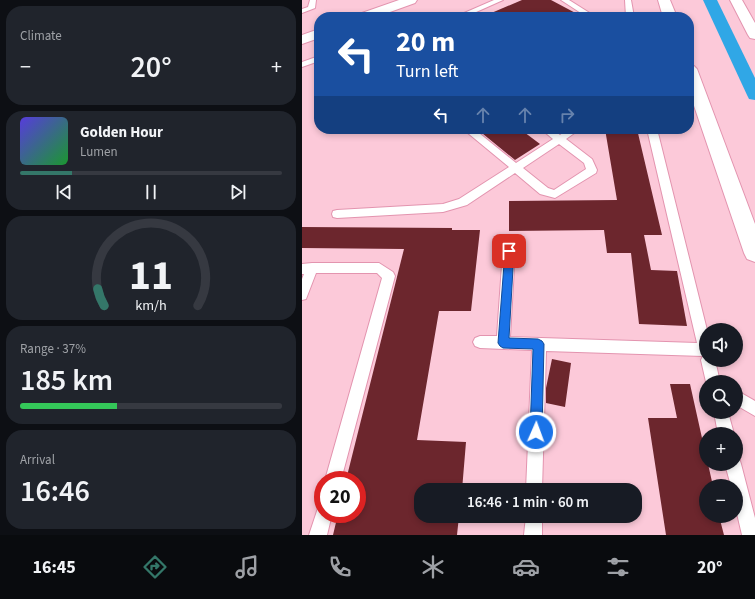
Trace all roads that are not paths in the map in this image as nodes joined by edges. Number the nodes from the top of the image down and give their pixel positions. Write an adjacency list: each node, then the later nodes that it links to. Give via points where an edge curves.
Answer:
1 (313, 0): 8 (lane, via 311,8)
2 (411, 0): 9 (street)
3 (500, 0): 10 (lane)
4 (564, 0): 11 (lane)
5 (628, 0): 12 (lane)
6 (664, 0): 13 (street)
7 (736, 0): 15 (street)
8 (302, 11)
9 (387, 12)
10 (471, 12)
11 (584, 12)
12 (629, 12)
13 (668, 12)
14 (314, 35): 16 (street)
15 (755, 35)
16 (302, 40)
17 (314, 60): 18 (lane)
18 (302, 65)
19 (694, 83): 28 (street)
20 (474, 134): 25 (lane)
21 (554, 134): 24 (lane)
22 (568, 134): 24 (lane)
23 (653, 134): 31 (lane)
24 (561, 139): 25 (lane); 25 (lane, via 588,161 592,170 555,194 544,191)
25 (517, 168): 26 (lane, via 463,202 443,208)
26 (337, 214)
27 (509, 251): 33 (lane)
28 (755, 253)
29 (307, 269): 30 (lane); 38 (lane, via 379,268 389,276)
30 (302, 295)
31 (699, 323)
32 (480, 342): 33 (lane)
33 (503, 343): 34 (lane)
34 (538, 344): 35 (lane); 40 (lane)
35 (699, 351)
36 (743, 401): 37 (lane)
37 (755, 409)
38 (335, 471)
39 (735, 471): 45 (lane)
40 (534, 483)
41 (321, 523): 43 (lane)
42 (534, 523): 44 (lane)
43 (318, 535)
44 (533, 535)
45 (751, 535)

